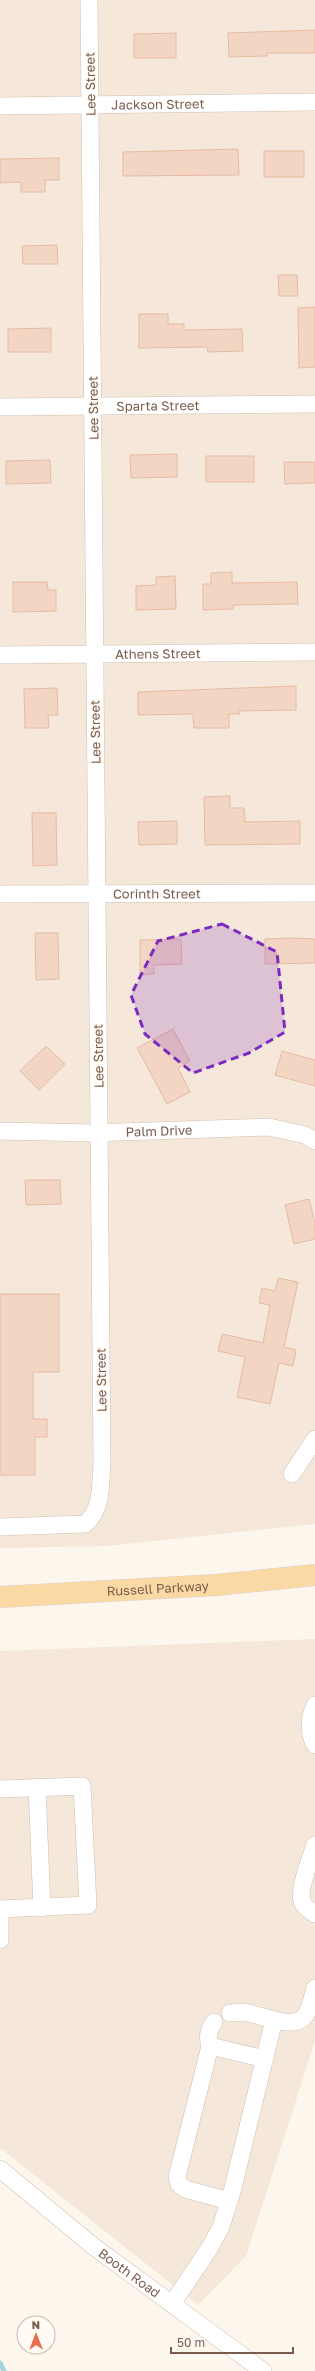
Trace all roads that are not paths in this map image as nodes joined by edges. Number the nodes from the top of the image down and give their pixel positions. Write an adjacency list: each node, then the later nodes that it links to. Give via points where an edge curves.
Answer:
1 (89, 0): 3 (street, Lee Street)
2 (315, 102): 3 (street, Jackson Street)
3 (90, 105): 4 (street, Jackson Street); 6 (street, Lee Street)
4 (0, 106)
5 (315, 404): 6 (street, Sparta Street)
6 (92, 406): 7 (street, Sparta Street); 9 (street, Lee Street)
7 (0, 407)
8 (315, 652): 9 (street, Athens Street)
9 (95, 654): 10 (street, Athens Street); 11 (street, Lee Street)
10 (0, 655)
11 (97, 893): 12 (street, Corinth Street); 13 (street, Corinth Street); 15 (street, Lee Street)
12 (315, 893)
13 (0, 894)
14 (0, 1131): 15 (street, Palm Drive)
15 (99, 1133): 16 (street, Palm Drive, via 269,1127 305,1135); 19 (street, Lee Street, via 102,1463 99,1504 93,1518 84,1524)
16 (315, 1141)
17 (315, 1439): 18 (street)
18 (292, 1474)
19 (0, 1528)
20 (315, 1575): 21 (main road, Russell Parkway, via 216,1585)
21 (0, 1597)
22 (315, 1705): 23 (street, via 310,1725)
23 (315, 1745)
24 (37, 1788): 25 (street); 27 (street); 27 (street, via 82,1786 88,1905)
25 (0, 1789)
26 (315, 1845): 30 (street, via 303,1885 302,1900)
27 (42, 1908): 28 (street)
28 (0, 1909)
29 (0, 1914): 31 (street)
30 (315, 1914)
31 (0, 1940)
32 (315, 1988): 34 (street, via 305,2017 288,2024)
33 (230, 2013): 34 (street, via 245,2012)
34 (274, 2020): 37 (street)
35 (214, 2022): 36 (street, via 210,2028)
36 (210, 2046): 37 (street); 39 (street, via 177,2177 179,2184 185,2189)
37 (265, 2059): 39 (street)
38 (0, 2169): 40 (street, Booth Road, via 93,2246)
39 (229, 2201): 40 (street, via 221,2227 210,2249)
40 (172, 2304): 41 (street, Booth Road)
41 (263, 2371)

